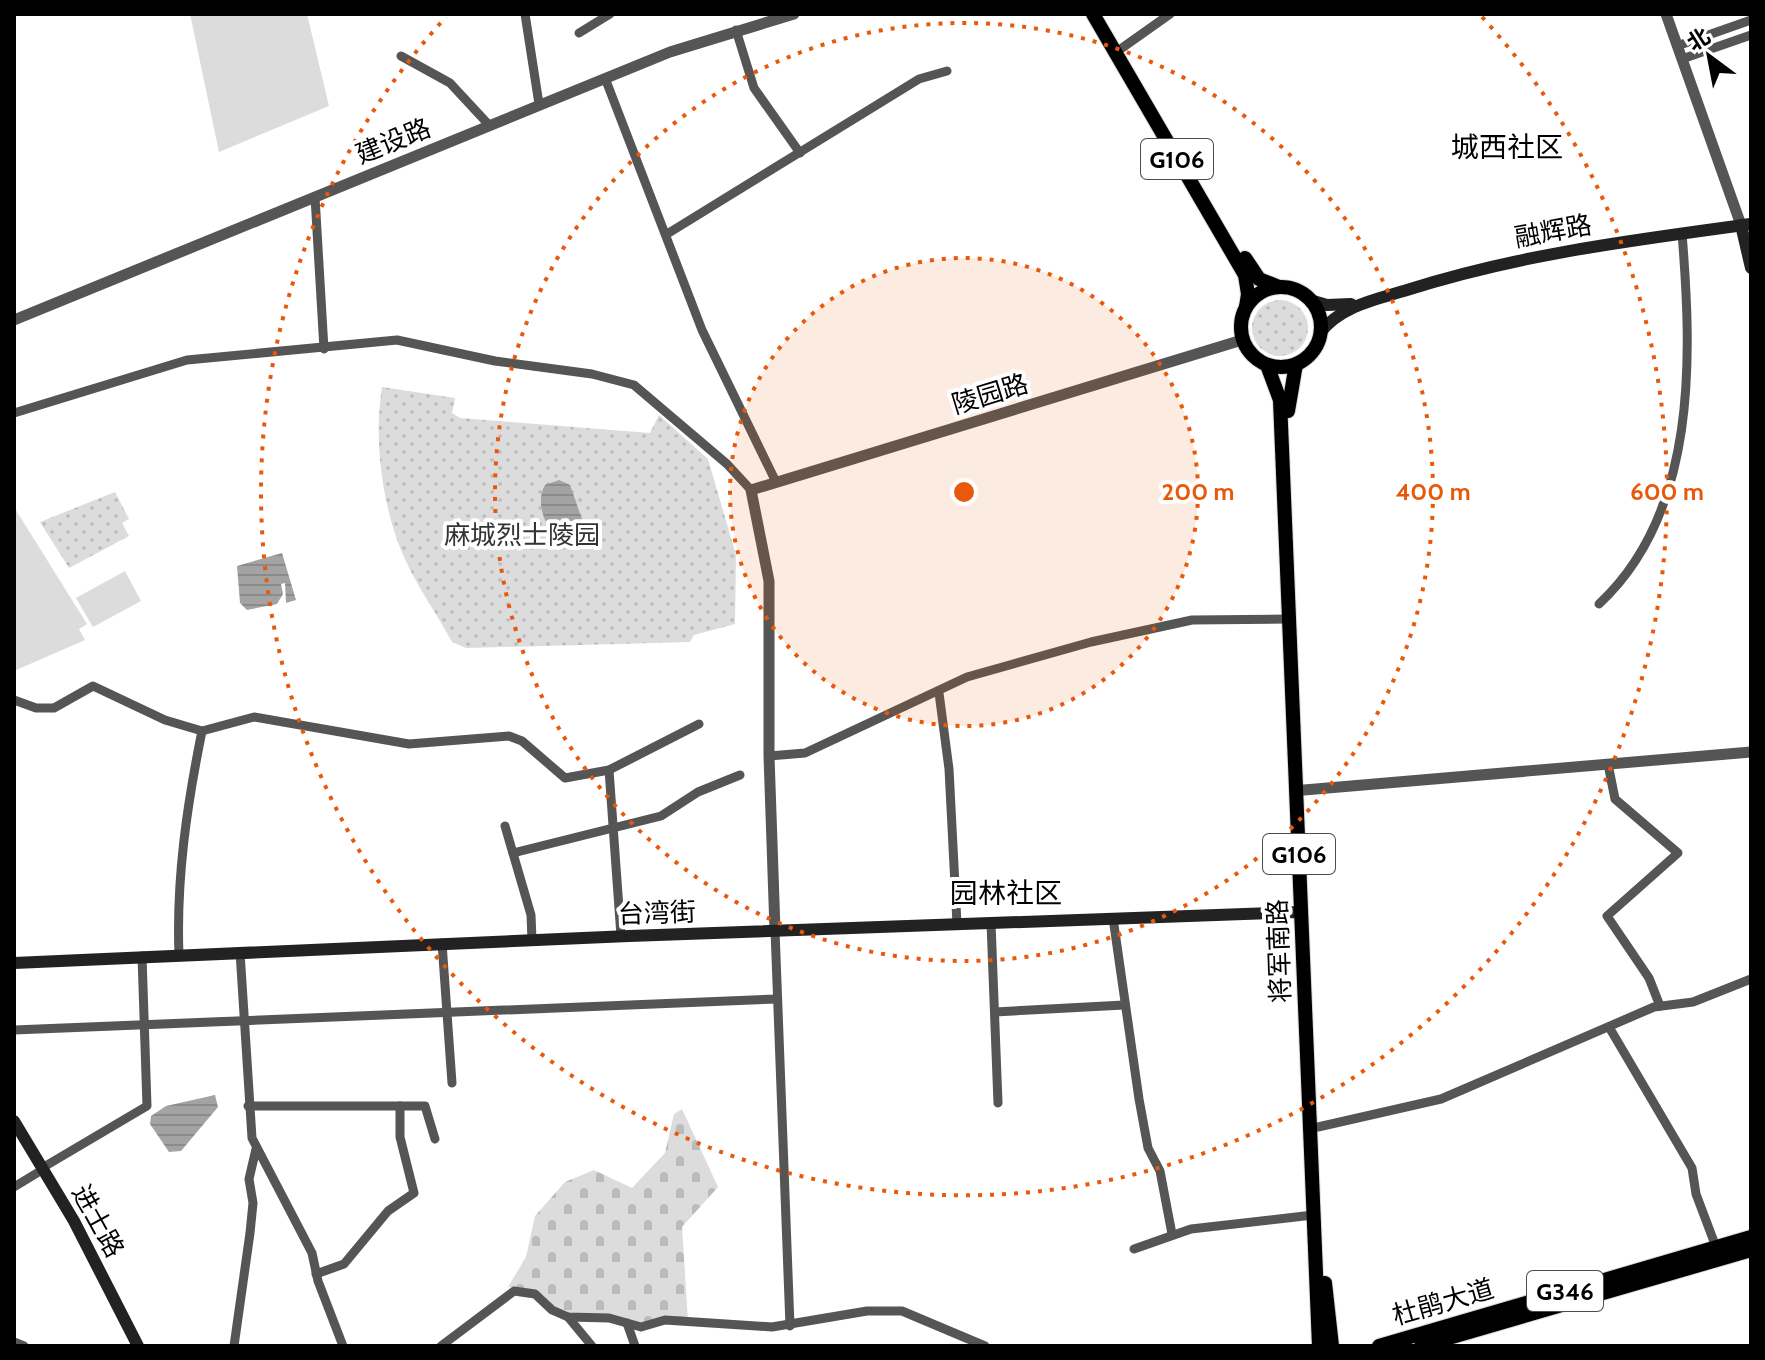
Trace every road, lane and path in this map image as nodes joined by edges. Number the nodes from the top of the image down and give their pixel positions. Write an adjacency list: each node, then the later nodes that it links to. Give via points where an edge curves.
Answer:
1 (525, 14): 18 (street)
2 (610, 14): 10 (street)
3 (794, 14): 9 (street, 建设路)
4 (1093, 14): 30 (highway, G106, via 1245,275)
5 (1103, 14): 13 (highway, G106)
6 (1170, 14): 13 (street)
7 (1666, 14): 12 (street)
8 (1751, 20): 12 (street)
9 (736, 30): 17 (street, 建设路); 20 (street, via 754,88)
10 (579, 33)
11 (1751, 35): 15 (street)
12 (1677, 46): 15 (street)
13 (1122, 48): 27 (highway, G106, via 1252,271 1262,282)
14 (401, 56): 19 (street, via 452,85)
15 (1682, 59): 22 (street)
16 (947, 71): 20 (street, via 919,79)
17 (605, 78): 18 (street, 建设路); 24 (street)
18 (539, 104): 19 (street, 建设路)
19 (489, 125): 21 (street, 建设路)
20 (800, 153): 24 (street)
21 (315, 197): 31 (street, 建设路); 34 (street)
22 (1746, 224): 23 (main road, 融辉路); 25 (main road); 26 (main road)
23 (1682, 233): 29 (main road, 融辉路, via 1554,251); 40 (street, via 1687,371 1668,495 1642,549)
24 (667, 234): 38 (street, via 702,330)
25 (1751, 243)
26 (1751, 268)
27 (1279, 287): 28 (highway, G106, via 1299,291); 30 (highway, via 1260,293)
28 (1310, 300): 29 (main road, via 1335,306); 32 (highway, via 1320,318)
29 (1366, 303): 32 (main road, via 1339,314)
30 (1246, 307): 33 (highway, G106)
31 (14, 320)
32 (1320, 333): 35 (highway, G106, via 1313,351)
33 (1242, 340): 36 (highway, G106); 38 (street, 陵园路)
34 (324, 349): 37 (street, via 187,360); 39 (street, via 397,340 627,382)
35 (1296, 364): 36 (highway); 51 (highway, 将军南路 / G106, via 1288,405)
36 (1267, 365): 41 (highway, 将军南路 / G106, via 1280,400)
37 (14, 413)
38 (776, 482): 39 (street, 陵园路)
39 (751, 490): 47 (street, via 769,581)
40 (1599, 604)
41 (1289, 619): 42 (street, via 1216,618 1168,625 967,677); 55 (highway, 将军南路 / G106)
42 (939, 693): 47 (street, via 805,753); 58 (street, via 949,769)
43 (14, 700): 45 (street, via 54,708 93,686)
44 (699, 724): 49 (street)
45 (202, 731): 49 (street, via 254,717 409,744 509,736 565,778); 64 (street, via 187,806 177,908)
46 (1751, 752): 48 (street)
47 (769, 756): 59 (street)
48 (1608, 764): 51 (street); 70 (street, via 1615,799 1678,853 1607,916 1649,978)
49 (609, 770): 53 (street)
50 (740, 775): 53 (street, via 698,792 672,812)
51 (1304, 790): 82 (highway, 将军南路 / G106)
52 (505, 826): 54 (street)
53 (611, 829): 54 (street); 60 (street)
54 (513, 853): 61 (street, via 531,915)
55 (1301, 912): 56 (main road, 台湾街); 88 (highway, 将军南路 / G106)
56 (1113, 918): 57 (main road, 台湾街); 69 (street)
57 (991, 923): 58 (main road, 台湾街); 71 (street)
58 (957, 924): 59 (main road, 台湾街)
59 (775, 930): 60 (main road, 台湾街); 68 (street)
60 (621, 936): 61 (main road, 台湾街)
61 (532, 940): 62 (main road, 台湾街)
62 (442, 943): 63 (main road, 台湾街); 72 (street)
63 (240, 952): 64 (main road, 台湾街); 73 (street)
64 (179, 955): 65 (main road, 台湾街)
65 (142, 956): 66 (main road, 台湾街); 74 (street)
66 (14, 963)
67 (1751, 979): 70 (street, via 1693,1002)
68 (777, 999): 72 (street); 97 (street)
69 (1124, 1005): 71 (street); 89 (street, via 1148,1148 1160,1171)
70 (1660, 1006): 75 (street)
71 (995, 1012): 78 (street)
72 (447, 1013): 73 (street); 77 (street)
73 (244, 1021): 74 (street); 79 (street)
74 (145, 1025): 76 (street); 86 (street, via 147,1106)
75 (1609, 1027): 82 (street, via 1441,1099); 91 (street, via 1692,1168)
76 (14, 1030)
77 (452, 1083)
78 (998, 1103)
79 (248, 1106): 80 (street); 85 (street)
80 (400, 1106): 84 (street, via 425,1106); 94 (street, via 400,1137 414,1193 388,1211 344,1264)
81 (14, 1121): 86 (main road, 进士路)
82 (1318, 1127): 109 (highway, 将军南路 / G106)
83 (14, 1135): 86 (main road, 进士路)
84 (435, 1139)
85 (256, 1149): 94 (street, via 312,1253); 102 (street)
86 (39, 1171): 87 (street); 100 (main road, 进士路); 101 (main road, 进士路, via 89,1250)
87 (14, 1187)
88 (1313, 1215): 89 (street); 108 (highway, 将军南路 / G106)
89 (1172, 1234): 92 (street)
90 (1751, 1237): 91 (highway, 杜鹃大道 / G346)
91 (1716, 1247): 110 (highway, 杜鹃大道 / G346)
92 (1134, 1249)
93 (1751, 1250): 111 (highway, 杜鹃大道 / G346)
94 (316, 1274): 103 (street)
95 (568, 1317): 96 (street); 104 (street, via 535,1294 514,1291); 105 (street)
96 (627, 1323): 97 (street); 106 (street)
97 (790, 1326): 107 (street, via 867,1311 902,1311)
98 (14, 1342): 99 (street)
99 (24, 1346)
100 (130, 1346)
101 (138, 1346)
102 (234, 1346)
103 (343, 1346)
104 (441, 1346)
105 (592, 1346)
106 (635, 1346)
107 (985, 1346)
108 (1319, 1346)
109 (1332, 1346)
110 (1379, 1346)
111 (1421, 1346)

